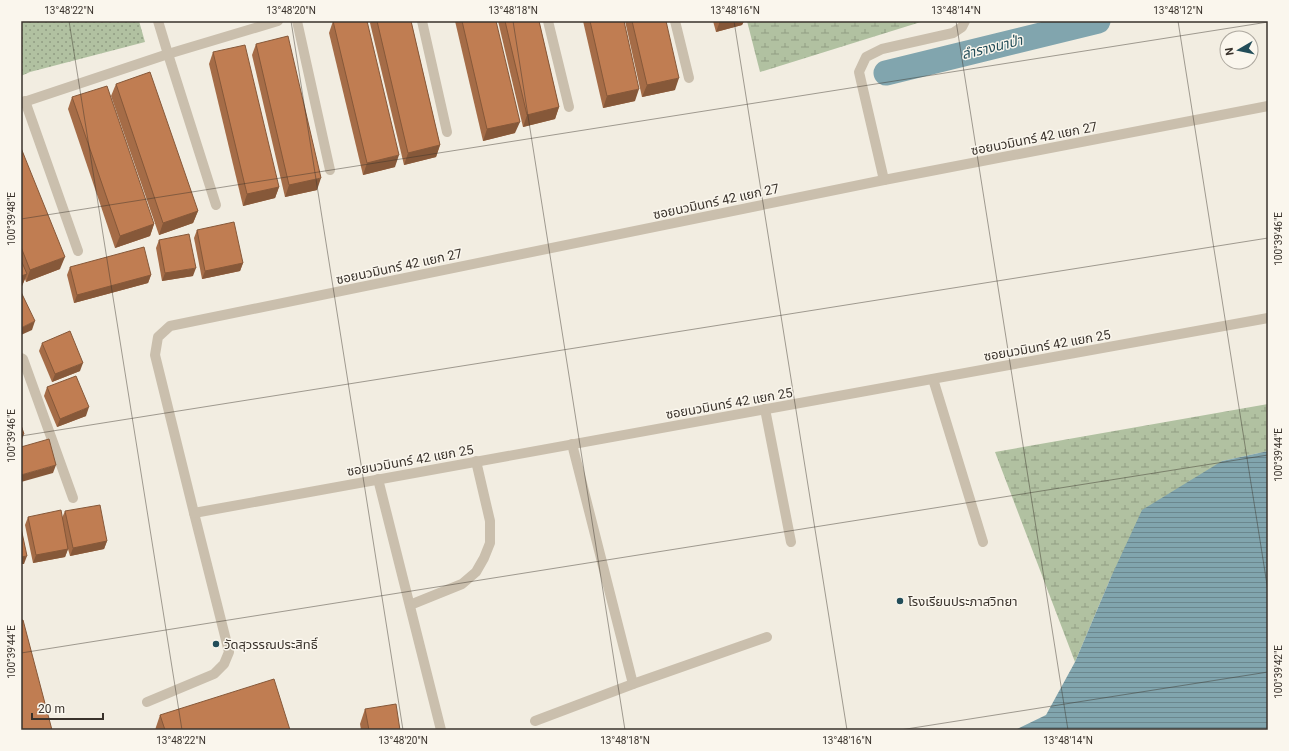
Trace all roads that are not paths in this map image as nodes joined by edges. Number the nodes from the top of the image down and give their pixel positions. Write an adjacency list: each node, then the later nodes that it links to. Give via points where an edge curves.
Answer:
1 (158, 21): 8 (street)
2 (278, 21): 8 (street)
3 (297, 21): 14 (street)
4 (422, 21): 13 (street)
5 (548, 21): 12 (street)
6 (675, 21): 9 (street)
7 (965, 21): 15 (street, via 954,33 882,49 866,57 859,72)
8 (168, 54): 10 (street); 16 (street)
9 (689, 78)
10 (23, 102): 17 (street)
11 (1268, 106): 15 (street, ซอยนวมินทร์ 42 แยก 27)
12 (568, 107)
13 (447, 132)
14 (330, 170)
15 (884, 180): 26 (street, ซอยนวมินทร์ 42 แยก 27, via 170,326 158,336 155,354)
16 (216, 205)
17 (78, 251)
18 (1268, 318): 20 (street, ซอยนวมินทร์ 42 แยก 25)
19 (21, 358): 25 (street)
20 (933, 379): 21 (street, ซอยนวมินทร์ 42 แยก 25); 28 (street)
21 (765, 409): 22 (street, ซอยนวมินทร์ 42 แยก 25); 27 (street)
22 (572, 444): 23 (street, ซอยนวมินทร์ 42 แยก 25); 31 (street)
23 (476, 461): 24 (street, ซอยนวมินทร์ 42 แยก 25); 29 (street, via 490,521 490,543 484,558 476,572 462,584)
24 (378, 479): 26 (street, ซอยนวมินทร์ 42 แยก 25); 29 (street)
25 (73, 498)
26 (194, 513): 32 (street, via 229,652 224,664 214,674)
27 (791, 542)
28 (984, 542)
29 (410, 605): 34 (street)
30 (767, 637): 31 (street)
31 (633, 684): 33 (street)
32 (147, 702)
33 (535, 721)
34 (441, 730)

